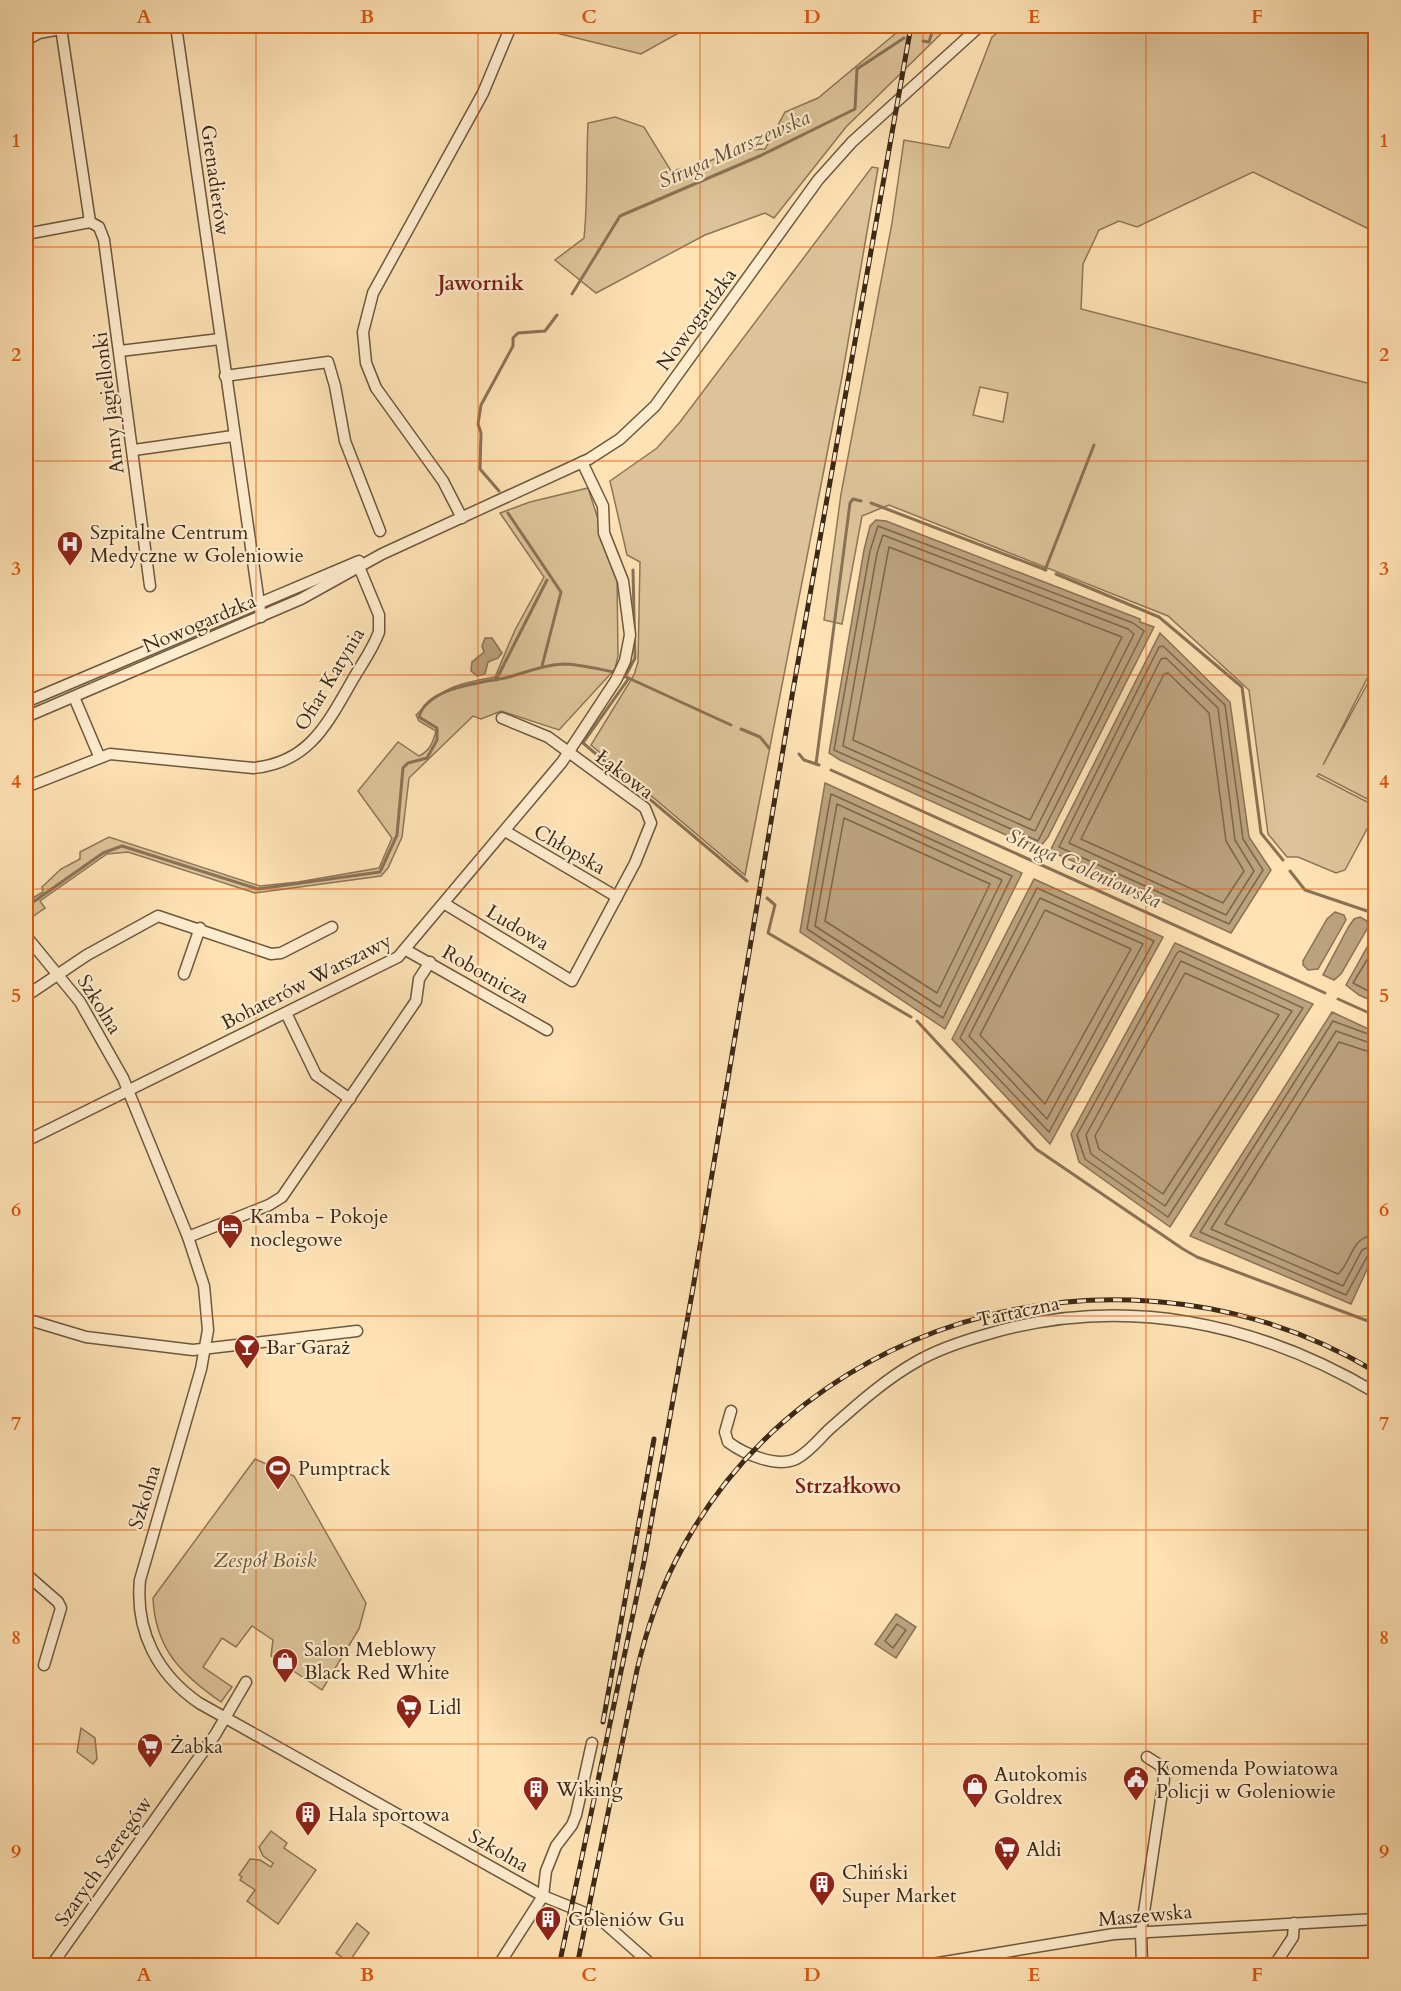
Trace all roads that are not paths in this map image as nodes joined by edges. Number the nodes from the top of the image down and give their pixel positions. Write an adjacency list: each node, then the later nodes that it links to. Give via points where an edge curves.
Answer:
1 (76, 26): 5 (street)
2 (176, 26): 9 (street, Grenadierów)
3 (511, 26): 15 (street, via 479,101 373,293 363,332 366,363 373,382 443,481)
4 (980, 26): 14 (street, Nowogardzka, via 852,142 818,180 655,406 620,439)
5 (61, 28): 6 (street); 7 (street, Anny Jagiellonki)
6 (26, 40)
7 (90, 222): 8 (street); 10 (street, Anny Jagiellonki, via 102,232)
8 (26, 234)
9 (220, 339): 10 (street); 11 (street, Grenadierów)
10 (120, 351): 13 (street, Anny Jagiellonki)
11 (225, 376): 12 (street, Grenadierów); 16 (street, via 328,362 345,441)
12 (233, 436): 13 (street); 19 (street, Grenadierów)
13 (134, 450): 18 (street, Anny Jagiellonki)
14 (582, 462): 15 (street, Nowogardzka); 25 (street, Bohaterów Warszawy, via 603,506 604,533 623,581 630,635 616,680)
15 (462, 518): 17 (street, Nowogardzka)
16 (380, 531)
17 (358, 565): 19 (street, Nowogardzka); 20 (street, Nowogardzka, via 324,588); 26 (street, Ofiar Katynia, via 379,615 379,632 324,730 302,751 275,764 253,768 121,754)
18 (150, 586)
19 (259, 603): 20 (street, Grenadierów); 22 (street, Nowogardzka)
20 (261, 616): 21 (street, Nowogardzka)
21 (74, 697): 23 (street, Nowogardzka); 26 (street)
22 (26, 702)
23 (26, 717)
24 (502, 718): 25 (street, Łąkowa, via 548,737)
25 (568, 753): 28 (street, Bohaterów Warszawy); 29 (street, Łąkowa, via 645,808 650,817 649,831)
26 (99, 756): 27 (street, Ofiar Katynia)
27 (26, 787)
28 (505, 831): 29 (street, Chłopska); 30 (street, Bohaterów Warszawy)
29 (617, 897): 30 (street, Ludowa, via 573,981)
30 (445, 904): 34 (street, Bohaterów Warszawy)
31 (332, 927): 32 (street, via 276,954)
32 (200, 928): 36 (street, via 158,916); 37 (street)
33 (26, 936): 36 (street, Szkolna)
34 (406, 950): 35 (street, Robotnicza); 39 (street, Bohaterów Warszawy, via 384,965)
35 (430, 962): 40 (street, Robotnicza); 42 (street, via 419,979 416,1001)
36 (59, 974): 38 (street); 41 (street, Szkolna, via 80,1002)
37 (184, 974)
38 (26, 996)
39 (286, 1013): 41 (street, Bohaterów Warszawy); 42 (street, via 316,1075)
40 (547, 1030)
41 (129, 1090): 43 (street, Bohaterów Warszawy); 44 (street, Szkolna)
42 (350, 1099): 44 (street, via 282,1197)
43 (26, 1141)
44 (188, 1237): 47 (street, Szkolna, via 207,1299)
45 (26, 1319): 47 (street, via 86,1337 192,1350)
46 (357, 1331): 47 (street)
47 (206, 1348): 53 (street, Szkolna, via 144,1562 139,1604 148,1643 164,1672 186,1694)
48 (1376, 1393): 49 (street, Tartaczna, via 1340,1372 1256,1337 1179,1320 1090,1316 1002,1330 957,1343 916,1362 883,1384 803,1454 787,1462 768,1460 728,1442 725,1432)
49 (731, 1411)
50 (26, 1574): 51 (street, via 61,1608)
51 (44, 1665)
52 (246, 1682): 53 (street, Szarych Szeregów)
53 (224, 1718): 56 (street, Szkolna); 61 (street, Szarych Szeregów)
54 (592, 1743): 56 (street, via 576,1815 555,1846 546,1870)
55 (1147, 1757): 59 (street, via 1161,1766 1164,1779)
56 (543, 1896): 60 (street, via 600,1919); 62 (street)
57 (1376, 1919): 58 (street, Maszewska)
58 (1294, 1923): 59 (street, Maszewska); 65 (street, via 1291,1941)
59 (1141, 1932): 63 (street, Maszewska); 64 (street)
60 (650, 1964)
61 (51, 1965)
62 (498, 1965)
63 (920, 1965)
64 (1142, 1965)
65 (1274, 1965)

